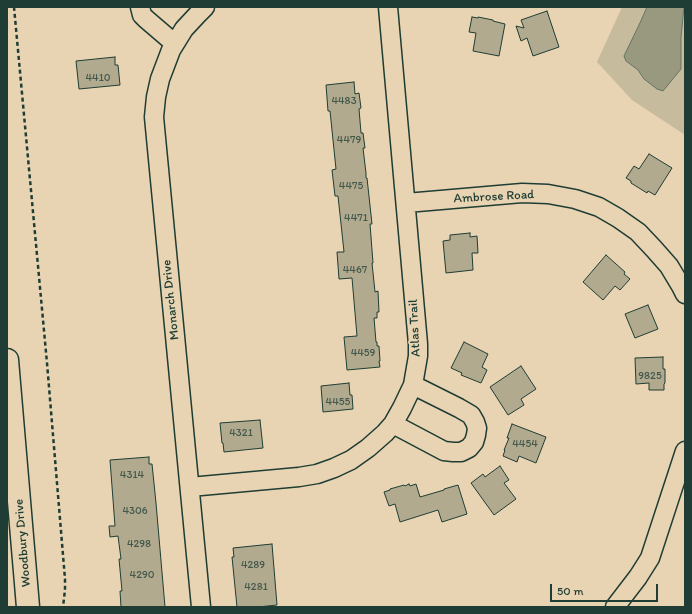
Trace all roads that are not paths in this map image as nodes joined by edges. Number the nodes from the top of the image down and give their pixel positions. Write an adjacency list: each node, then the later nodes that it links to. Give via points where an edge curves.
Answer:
1 (140, 7): 4 (street, via 142,15)
2 (388, 7): 5 (street, Atlas Trail)
3 (202, 8): 4 (street, Monarch Drive)
4 (174, 43): 11 (street, Monarch Drive, via 160,79 154,117)
5 (406, 203): 6 (street, Ambrose Road, via 522,192 575,199 599,208 638,232 669,266); 8 (street, Atlas Trail, via 418,344)
6 (685, 294)
7 (7, 360): 12 (main road, Woodbury Drive)
8 (412, 385): 9 (street, Atlas Trail); 9 (street, via 470,415 476,428 474,442 461,452 444,451)
9 (393, 424): 11 (street, Atlas Trail, via 385,434 351,460 317,474)
10 (685, 451): 14 (street, via 650,558)
11 (190, 487): 13 (street, Monarch Drive)
12 (28, 607)
13 (201, 607)
14 (615, 607)

